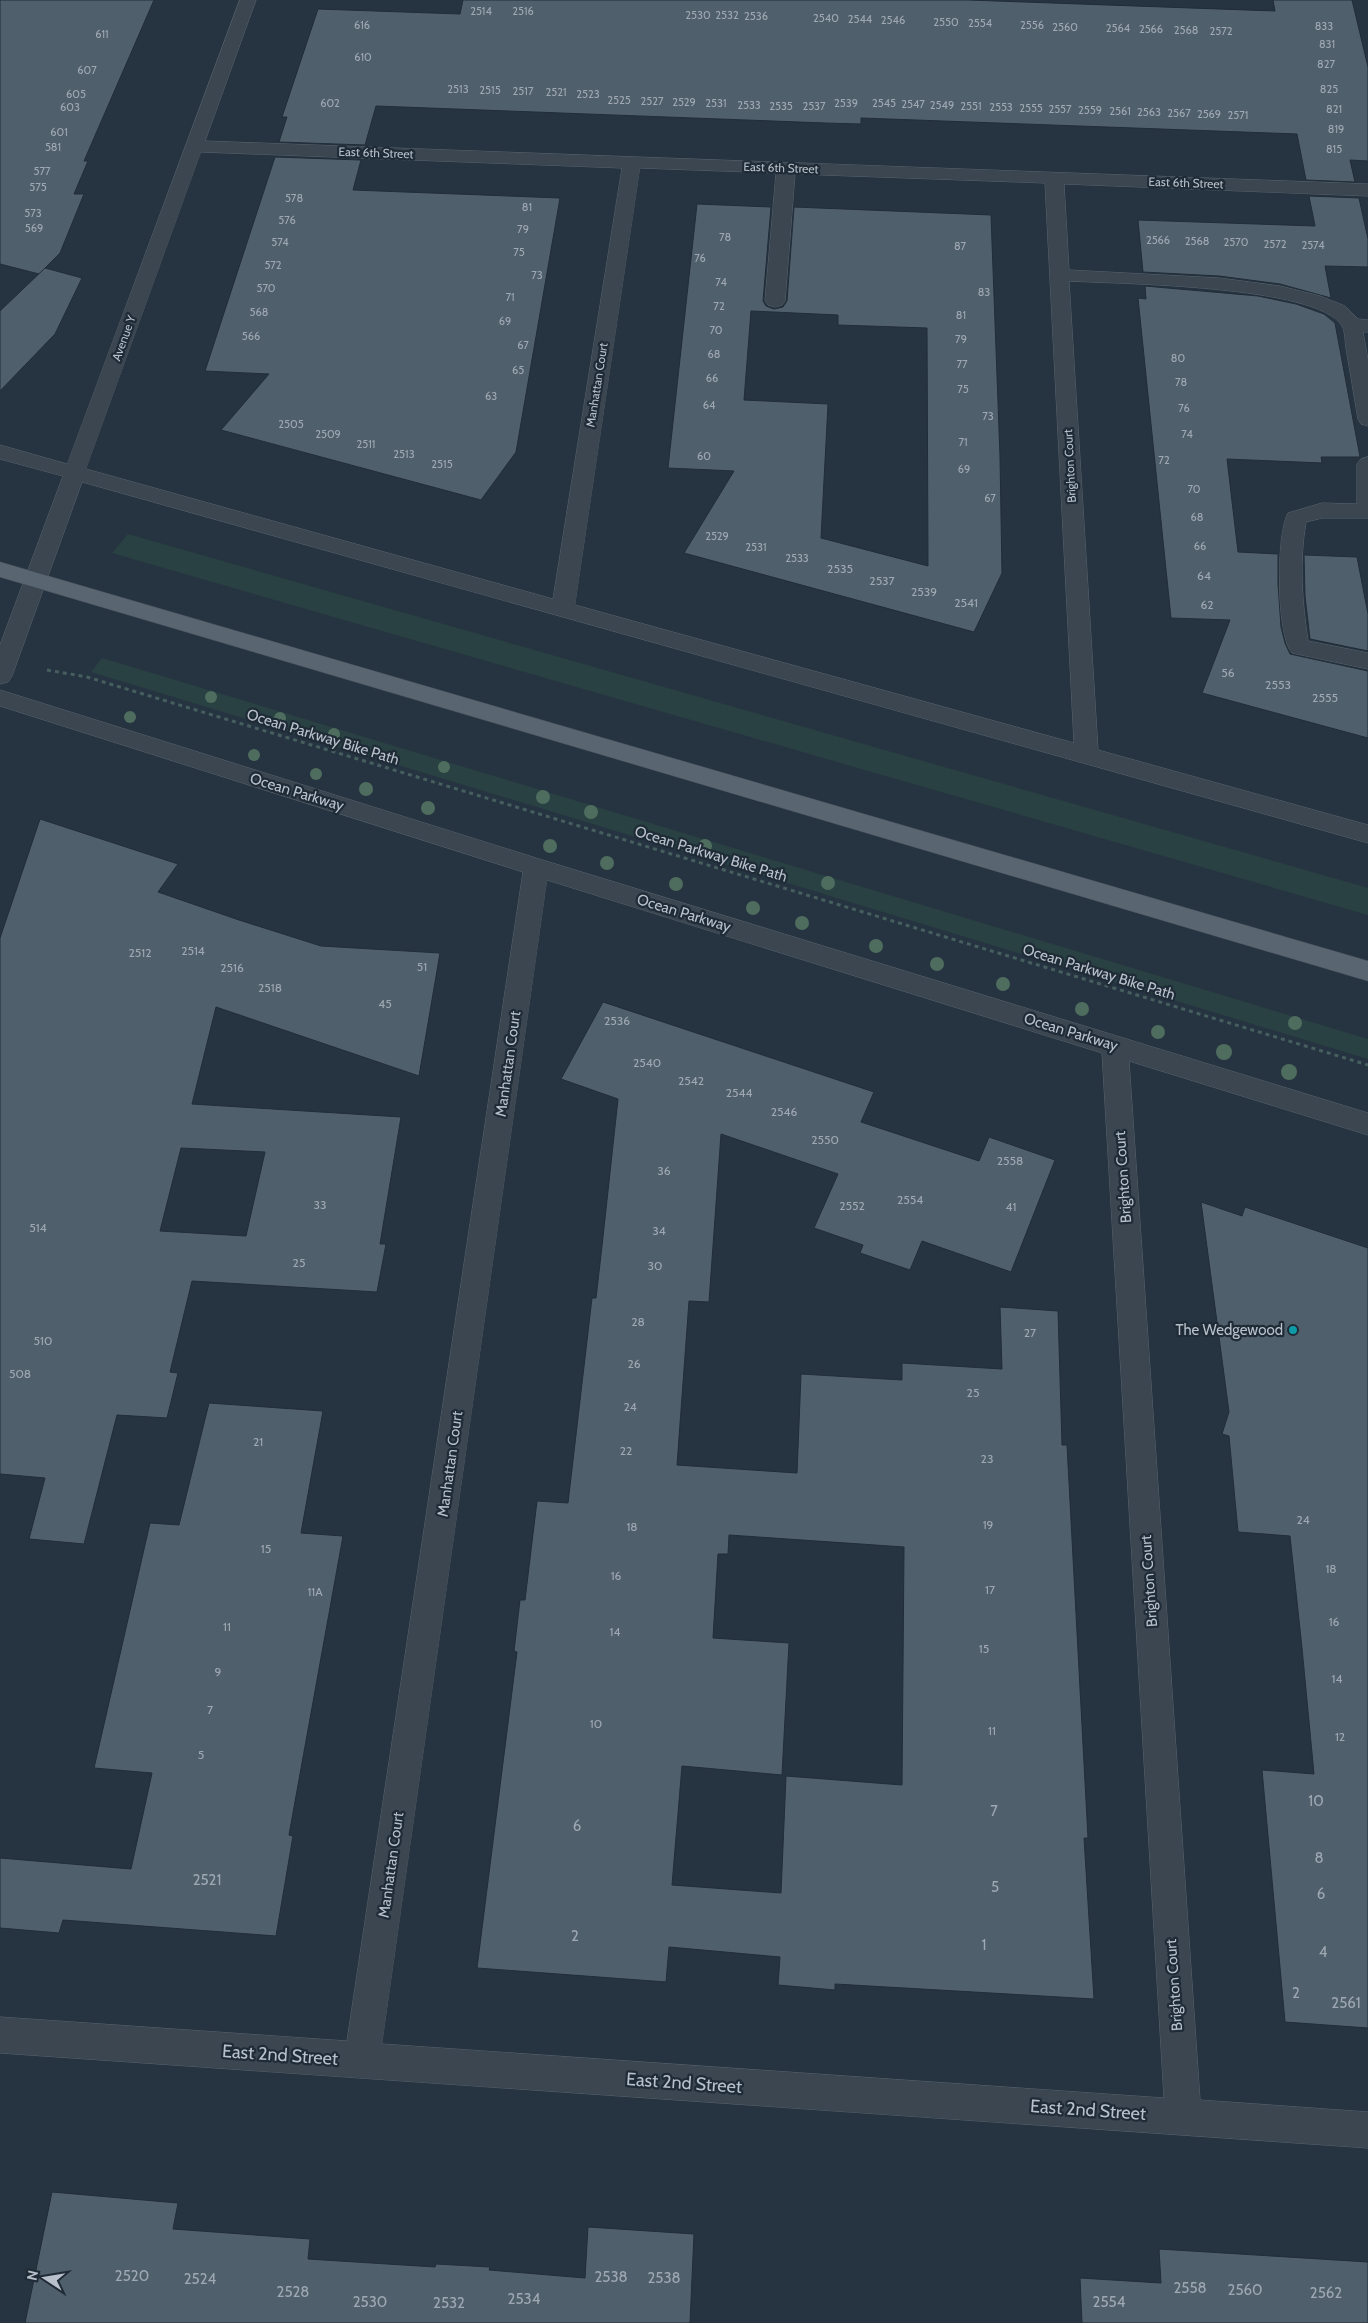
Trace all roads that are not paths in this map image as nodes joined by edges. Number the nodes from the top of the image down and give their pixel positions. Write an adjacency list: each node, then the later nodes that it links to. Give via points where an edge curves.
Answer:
1 (248, 0): 2 (street, Avenue Y)
2 (194, 146): 3 (street, East 6th Street); 13 (street, Avenue Y)
3 (632, 162): 4 (street, East 6th Street); 17 (street, Manhattan Court)
4 (786, 168): 5 (street, East 6th Street); 8 (street)
5 (1054, 178): 6 (street, East 6th Street); 7 (street, Brighton Court)
6 (1368, 190)
7 (1059, 275): 9 (street, via 1219,284 1280,292 1338,310); 21 (street, Brighton Court)
8 (775, 301)
9 (1360, 326): 10 (street)
10 (1368, 419)
11 (0, 452): 13 (street)
12 (1368, 464): 14 (street)
13 (75, 472): 16 (street, Avenue Y); 17 (street)
14 (1368, 511): 18 (street, via 1318,510 1296,518 1290,556 1297,644)
15 (0, 569): 16 (main road)
16 (35, 580): 19 (street, Avenue Y); 24 (main road)
17 (563, 609): 21 (street)
18 (1368, 661)
19 (0, 676)
20 (0, 698): 23 (street, Ocean Parkway)
21 (1086, 755): 22 (street)
22 (1368, 834)
23 (536, 867): 25 (street, Ocean Parkway); 28 (street, Manhattan Court)
24 (1368, 971)
25 (1115, 1046): 26 (street, Ocean Parkway); 29 (street, Brighton Court)
26 (1368, 1124)
27 (0, 2035): 28 (street, East 2nd Street)
28 (362, 2061): 29 (street, East 2nd Street)
29 (1183, 2117): 30 (street, East 2nd Street)
30 (1368, 2130)

